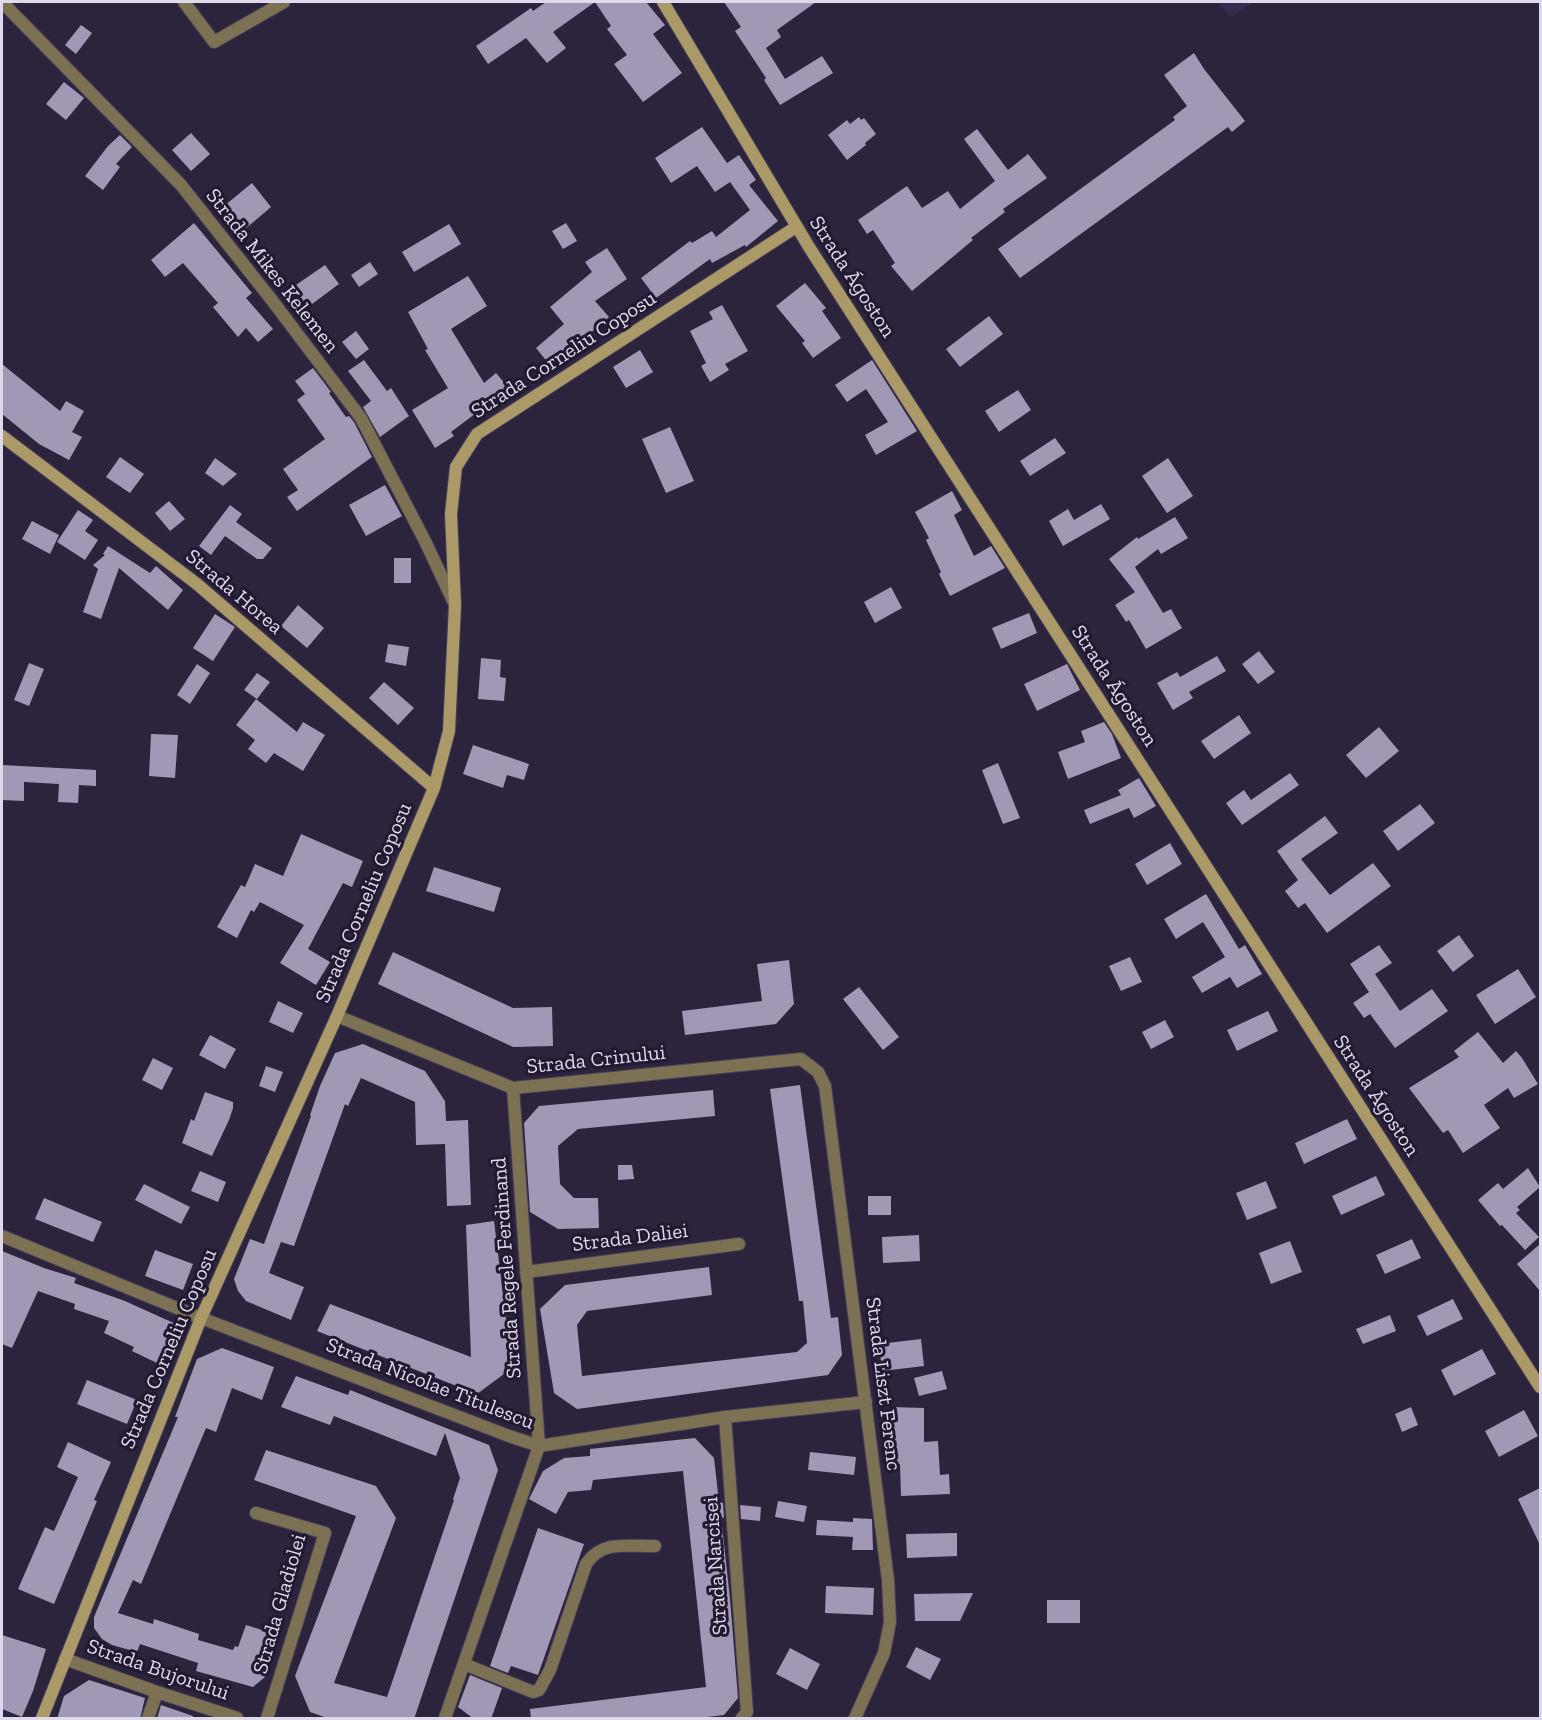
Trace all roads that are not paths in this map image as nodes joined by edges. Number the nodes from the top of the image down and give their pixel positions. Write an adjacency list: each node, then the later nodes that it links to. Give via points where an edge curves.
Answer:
1 (2, 2): 7 (street, Strada Mikes Kelemen, via 181,185 313,354 361,418)
2 (184, 2): 3 (street, via 214,42)
3 (284, 2)
4 (663, 2): 5 (street, Strada Ágoston)
5 (796, 227): 7 (street, Strada Corneliu Coposu, via 477,434 456,467 451,514); 16 (street, Strada Ágoston)
6 (2, 436): 8 (street, Strada Horea, via 197,584)
7 (455, 605): 8 (street, Strada Corneliu Coposu, via 449,731)
8 (434, 788): 9 (street, Strada Corneliu Coposu)
9 (337, 1016): 11 (street, Strada Crinului); 15 (street, Strada Corneliu Coposu)
10 (801, 1059): 11 (street, Strada Crinului); 17 (street, Strada Liszt Ferenc, via 818,1072 825,1086)
11 (513, 1088): 14 (street, Strada Regele Ferdinand)
12 (2, 1236): 15 (street, Strada Nicolae Titulescu)
13 (739, 1244): 14 (street, Strada Daliei)
14 (526, 1272): 19 (street, Strada Regele Ferdinand)
15 (201, 1318): 19 (street, Strada Nicolae Titulescu); 22 (street, Strada Corneliu Coposu)
16 (1540, 1387)
17 (866, 1402): 18 (street, Strada Nicolae Titulescu); 31 (street, Strada Liszt Ferenc, via 890,1622 884,1653)
18 (725, 1417): 19 (street, Strada Nicolae Titulescu); 25 (street, Strada Narcisei)
19 (539, 1446): 23 (street, Strada Regele Ferdinand)
20 (256, 1513): 29 (street, Strada Gladiolei, via 325,1533)
21 (655, 1546): 23 (street, via 603,1548 592,1555 585,1564 550,1670 539,1690 533,1692)
22 (65, 1659): 24 (street, Strada Bujorului); 26 (street, Strada Corneliu Coposu)
23 (464, 1664): 30 (street, Strada Regele Ferdinand)
24 (157, 1692): 27 (street); 28 (street, Strada Bujorului)
25 (744, 1715)
26 (42, 1719)
27 (148, 1719)
28 (237, 1719)
29 (267, 1719)
30 (445, 1719)
31 (855, 1719)

